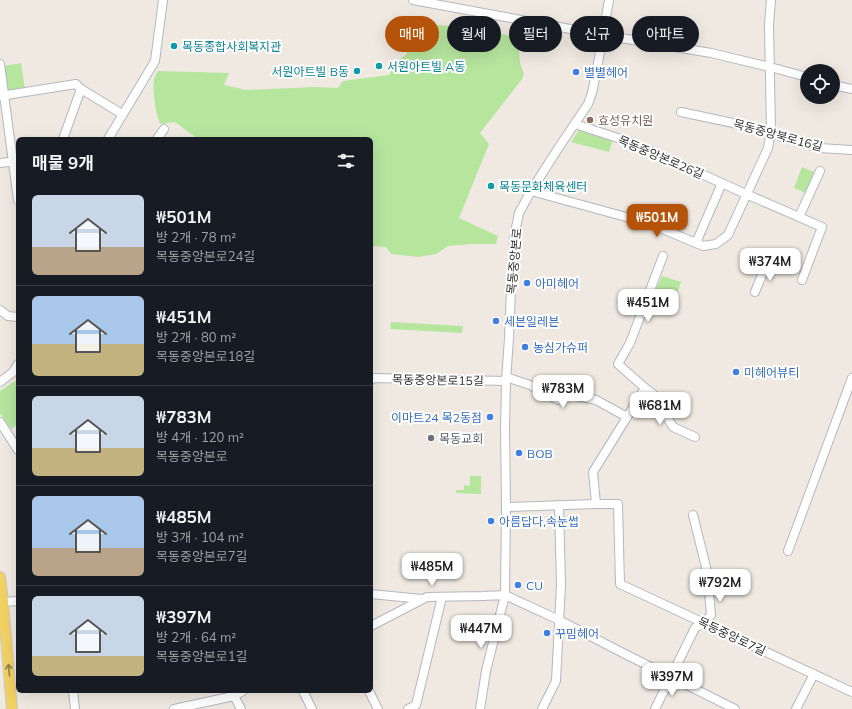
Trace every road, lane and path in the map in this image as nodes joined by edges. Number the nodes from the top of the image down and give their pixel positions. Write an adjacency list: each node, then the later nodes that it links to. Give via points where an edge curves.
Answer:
1 (163, 0): 17 (street, via 155,61)
2 (413, 0): 6 (street)
3 (609, 0): 5 (street, 목동중앙본로)
4 (772, 0): 10 (street, via 769,24)
5 (606, 16)
6 (570, 30)
7 (624, 39): 10 (street, via 711,53)
8 (600, 52): 18 (street, 목동중앙본로, via 592,93)
9 (0, 64): 15 (street)
10 (770, 67): 11 (street); 20 (street)
11 (800, 75)
12 (840, 86): 14 (street)
13 (80, 89): 15 (street, via 76,84); 17 (street); 21 (street)
14 (852, 90)
15 (2, 95): 25 (street)
16 (681, 112): 20 (street, 목동중앙북로16길)
17 (122, 114): 22 (street)
18 (575, 124): 29 (street, 목동중앙본로26길, via 633,143); 30 (street, 목동중앙본로)
19 (164, 129): 23 (street)
20 (771, 131): 24 (street, 목동중앙북로16길, via 819,148); 31 (street, via 768,148)
21 (64, 137)
22 (109, 137)
23 (158, 137)
24 (852, 150)
25 (15, 161): 26 (street); 28 (street)
26 (0, 163)
27 (820, 171): 32 (street)
28 (16, 174)
29 (722, 184): 31 (street, 목동중앙본로26길); 33 (street)
30 (532, 191): 33 (street, via 648,223); 43 (street, 목동중앙본로, via 520,213 514,237)
31 (746, 194): 32 (street, 목동중앙본로26길); 33 (street, via 728,235 716,244 704,246)
32 (800, 217): 36 (street, 목동중앙본로26길, via 822,227)
33 (696, 243)
34 (664, 256): 45 (street, via 630,343 618,364)
35 (766, 265): 37 (street)
36 (802, 280)
37 (755, 292)
38 (0, 310): 39 (street, via 8,316)
39 (16, 317)
40 (16, 374): 44 (street)
41 (852, 378): 54 (street)
42 (373, 379): 43 (street, 목동중앙본로15길)
43 (506, 379): 46 (street, via 530,385 558,400 572,395 596,400); 52 (street, 목동중앙본로)
44 (0, 382)
45 (645, 388): 46 (street); 48 (street, via 653,394 673,427)
46 (627, 418): 50 (street, via 593,472)
47 (0, 422): 49 (street)
48 (695, 437)
49 (16, 447)
50 (596, 504): 51 (street); 63 (street, 목동중앙로7길, via 618,504 620,584)
51 (559, 505): 52 (street); 62 (street)
52 (506, 507): 57 (street, 목동중앙본로)
53 (693, 515): 63 (street, via 706,567 709,591 711,616)
54 (788, 551)
55 (0, 577): 61 (main road)
56 (373, 594): 59 (street)
57 (505, 594): 58 (street); 62 (street); 79 (street, 목동중앙본로, via 486,671)
58 (442, 597): 59 (street); 78 (street, via 416,704)
59 (423, 599): 64 (street)
60 (16, 601): 61 (street)
61 (3, 602): 72 (main road, one-way to 61)
62 (559, 620): 66 (street); 80 (street, via 556,680)
63 (704, 623): 65 (street, 목동중앙로7길); 66 (street, via 695,628)
64 (373, 625)
65 (814, 674): 67 (street, 목동중앙로7길); 83 (street)
66 (671, 677): 81 (street); 82 (street)
67 (852, 692)
68 (73, 693): 73 (street)
69 (233, 693): 74 (street); 75 (street)
70 (304, 693): 76 (street)
71 (370, 693): 77 (street)
72 (12, 709)
73 (75, 709)
74 (174, 709)
75 (241, 709)
76 (312, 709)
77 (378, 709)
78 (408, 709)
79 (480, 709)
80 (542, 709)
81 (655, 709)
82 (735, 709)
83 (796, 709)

